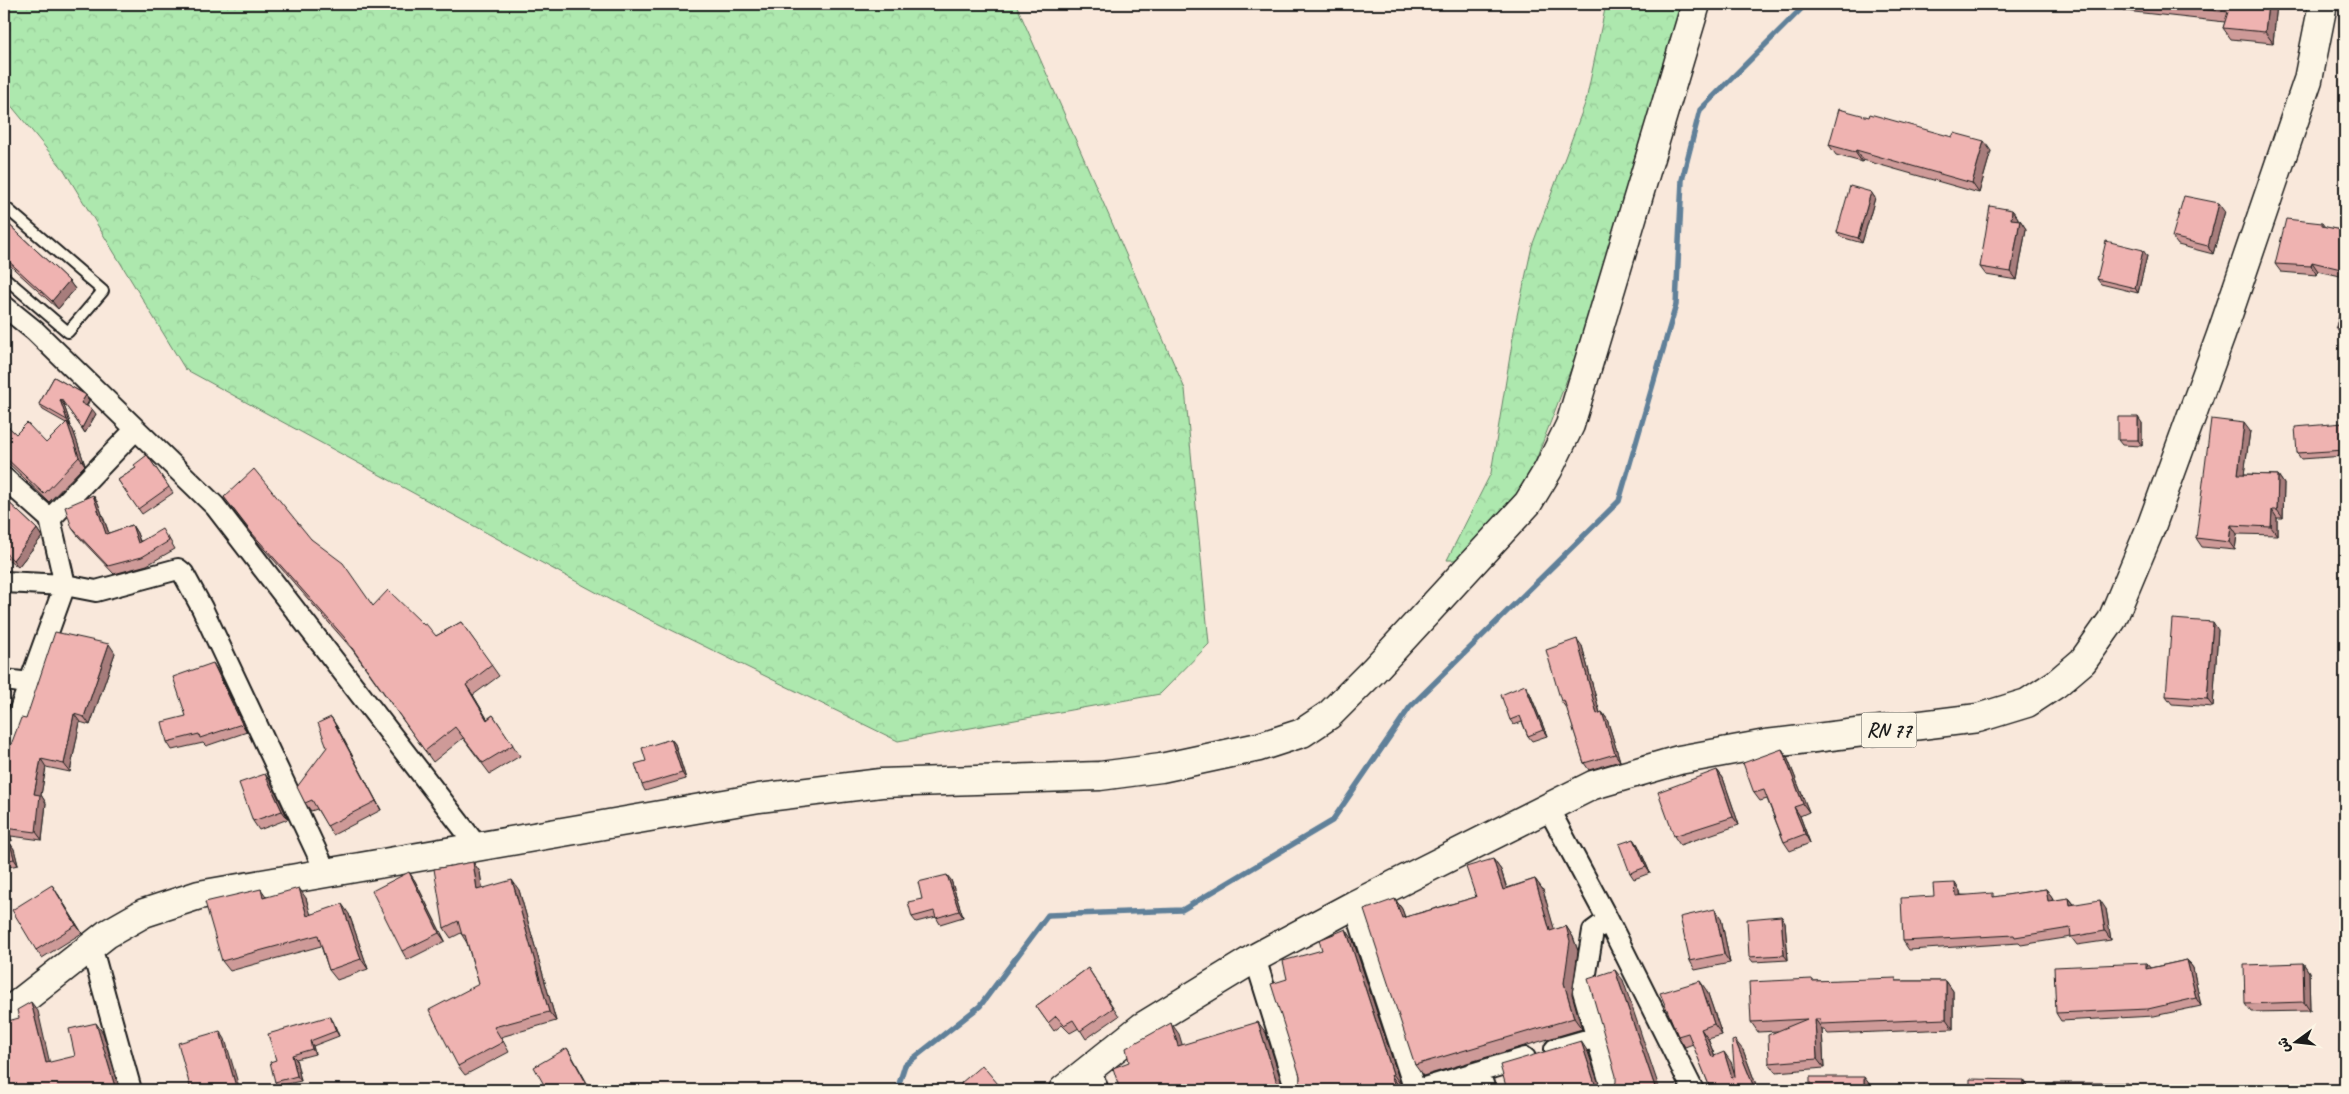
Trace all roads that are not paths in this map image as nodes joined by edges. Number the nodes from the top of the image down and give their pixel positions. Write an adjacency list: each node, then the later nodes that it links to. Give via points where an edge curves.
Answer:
1 (1696, 4): 15 (main road, via 1570,425 1548,470 1528,503 1330,714 1302,733 1258,747 1161,768 1100,776 881,782 759,798)
2 (2323, 4): 14 (main road, RN 77, via 2308,80 2158,509 2112,620 2083,661 2027,703 1978,718 1766,744 1679,760 1594,785)
3 (4, 206): 4 (lane, via 103,291 68,332)
4 (4, 277)
5 (4, 306): 6 (street, via 35,331)
6 (136, 430): 8 (street); 15 (street, via 215,506)
7 (4, 478): 8 (street)
8 (50, 519): 10 (street)
9 (4, 582): 10 (street)
10 (65, 585): 12 (street); 16 (street, via 96,591 158,573 178,569 183,573)
11 (4, 680): 12 (street)
12 (30, 683): 13 (street)
13 (4, 754)
14 (1547, 806): 17 (main road, RN 77); 18 (street)
15 (477, 846): 16 (main road)
16 (326, 872): 19 (main road, via 199,895 144,913)
17 (1354, 905): 20 (main road, RN 77); 28 (street)
18 (1608, 920): 22 (street, via 1593,931 1582,991); 30 (street)
19 (87, 949): 21 (main road); 25 (street, via 95,960)
20 (1255, 958): 23 (main road, RN 77, via 1142,1027); 27 (street)
21 (4, 1014)
22 (1596, 1037): 24 (street); 29 (street)
23 (1094, 1080): 26 (main road, RN 77)
24 (1482, 1081): 28 (street)
25 (132, 1090)
26 (1063, 1090)
27 (1296, 1090)
28 (1416, 1090)
29 (1612, 1090)
30 (1693, 1090)

